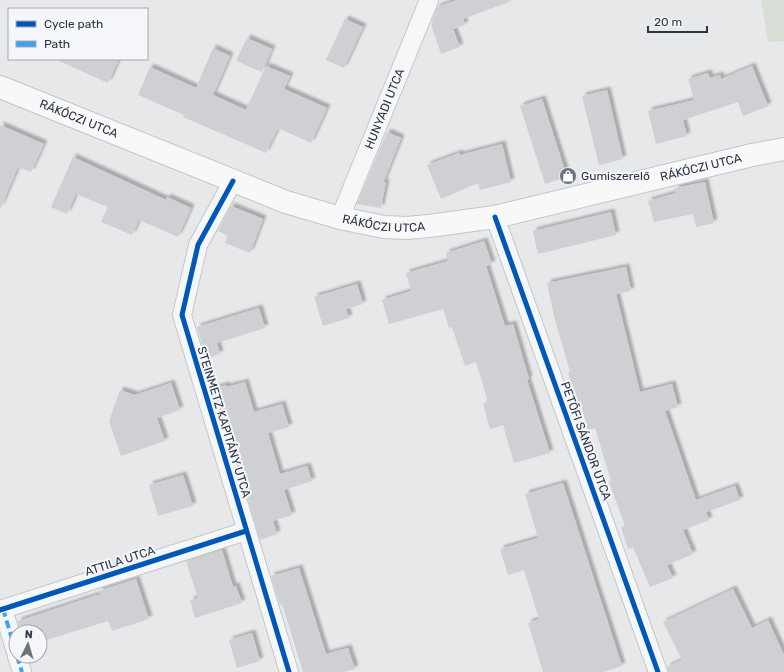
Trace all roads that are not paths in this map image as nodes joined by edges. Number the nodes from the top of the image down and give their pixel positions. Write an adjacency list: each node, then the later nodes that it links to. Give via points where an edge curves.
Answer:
1 (429, 0): 6 (street, HUNYADI UTCA)
2 (0, 87): 4 (main road, RÁKÓCZI UTCA)
3 (784, 149): 5 (main road, RÁKÓCZI UTCA)
4 (233, 181): 6 (main road, RÁKÓCZI UTCA, via 286,202); 7 (street, STEINMETZ KAPITÁNY UTCA, via 198,245 182,315)
5 (495, 217): 6 (main road, RÁKÓCZI UTCA, via 407,228 384,227); 11 (street, PETŐFI SÁNDOR UTCA)
6 (340, 218)
7 (246, 531): 8 (street, ATTILA UTCA); 10 (street, STEINMETZ KAPITÁNY UTCA)
8 (1, 610): 9 (street)
9 (8, 630)
10 (290, 672)
11 (658, 672)

